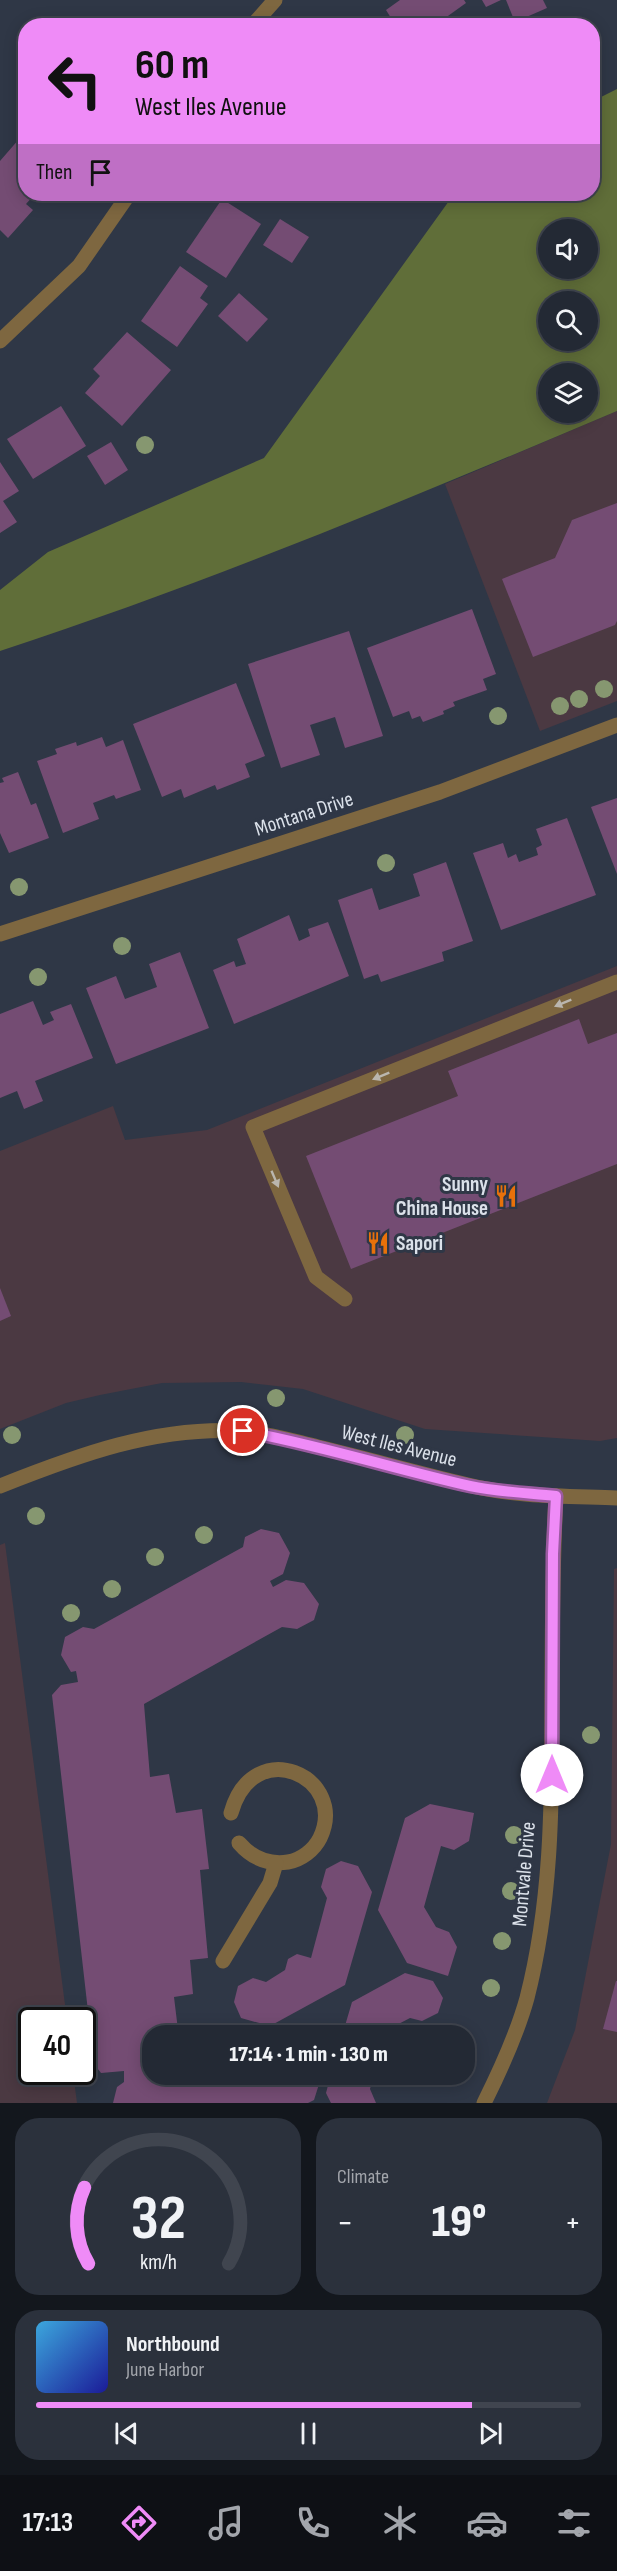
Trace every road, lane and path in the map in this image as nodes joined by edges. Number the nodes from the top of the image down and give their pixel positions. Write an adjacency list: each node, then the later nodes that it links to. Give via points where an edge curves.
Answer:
1 (275, 0): 2 (street)
2 (259, 18)
3 (124, 201): 4 (street, via 79,266)
4 (0, 341)
5 (617, 724): 6 (street, Montana Drive, via 440,792)
6 (0, 934)
7 (617, 982): 8 (street, one-way to 8, via 253,1127 316,1277)
8 (345, 1299)
9 (0, 1486): 10 (street, West Iles Avenue, via 127,1442 197,1431 243,1431 470,1486)
10 (556, 1496): 11 (street, West Iles Avenue); 16 (street, Montvale Drive, via 548,1887 526,2000)
11 (617, 1498)
12 (231, 1813): 14 (street, via 236,1796 257,1774 287,1770 313,1784 324,1804 324,1828 306,1854)
13 (239, 1843): 14 (street, via 260,1860)
14 (276, 1863): 15 (street, via 270,1883)
15 (222, 1961)
16 (484, 2103)

